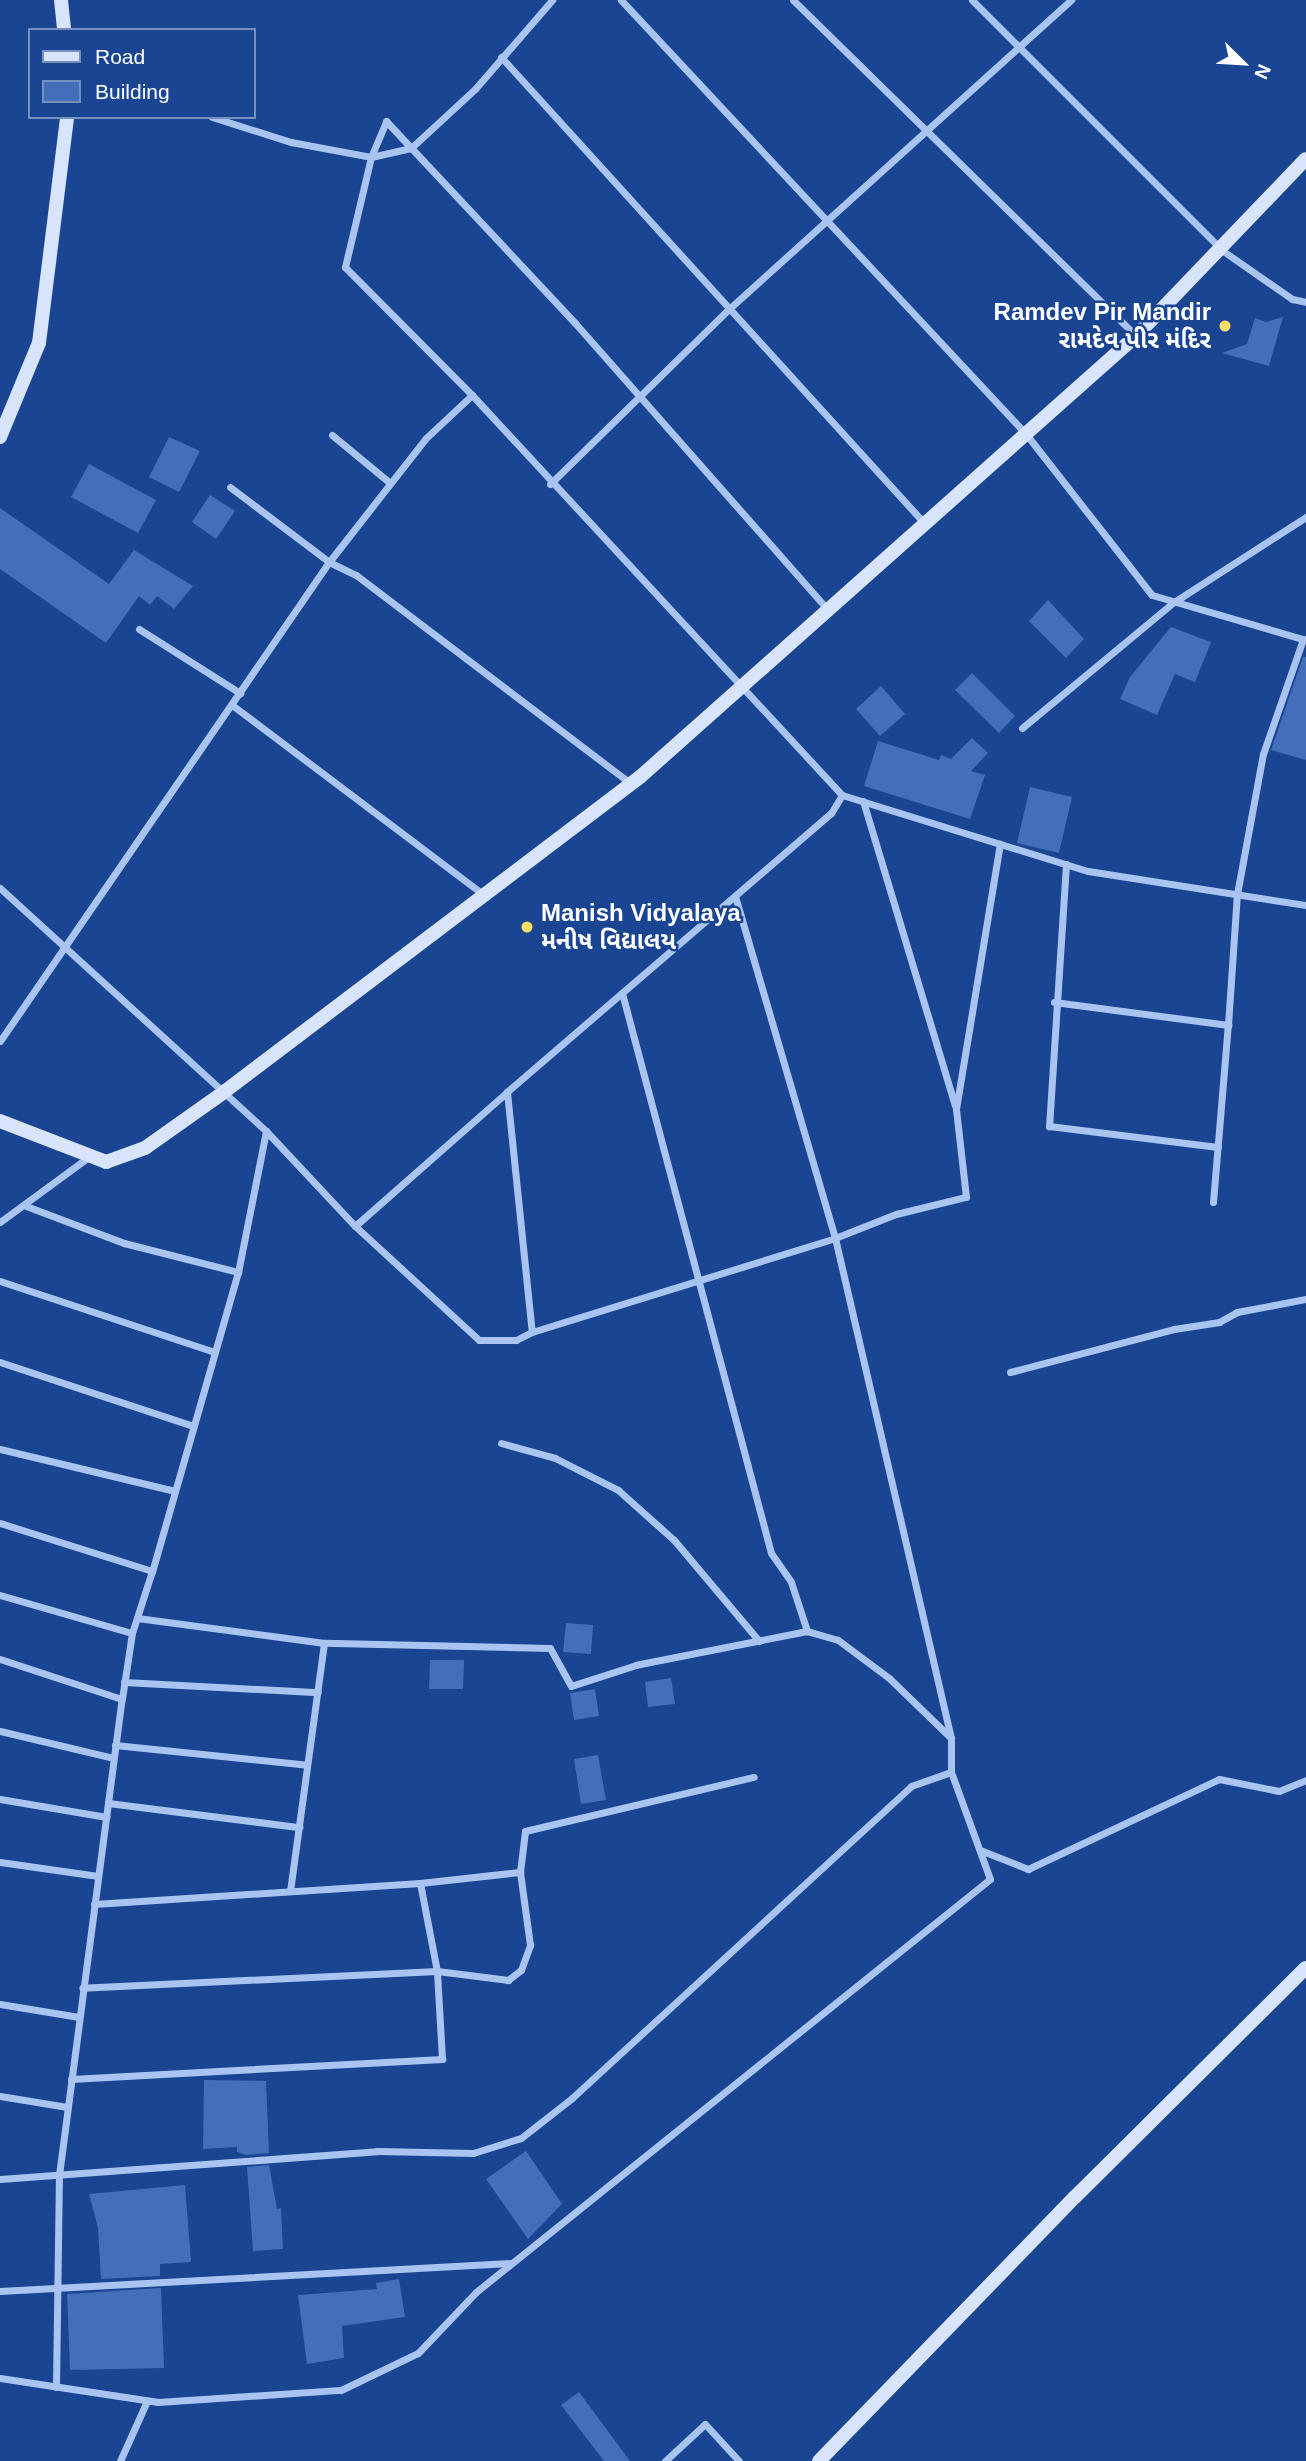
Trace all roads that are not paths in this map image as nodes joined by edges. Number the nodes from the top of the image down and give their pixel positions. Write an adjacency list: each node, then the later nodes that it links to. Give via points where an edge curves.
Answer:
1 (61, 0): 7 (main road)
2 (552, 0): 9 (street)
3 (621, 0): 16 (street)
4 (793, 0): 12 (street)
5 (972, 0): 8 (street)
6 (1071, 0): 8 (street)
7 (64, 28)
8 (1017, 48): 12 (street); 17 (street)
9 (501, 57): 13 (street, via 475,89); 19 (street)
10 (67, 119): 25 (main road, via 38,343)
11 (218, 119): 14 (street, via 291,142)
12 (925, 131): 16 (street); 20 (street)
13 (411, 148): 14 (street); 14 (street, via 386,121); 21 (street)
14 (371, 157): 22 (street, via 345,267)
15 (1306, 159): 17 (main road)
16 (827, 219): 19 (street); 23 (street)
17 (1223, 251): 18 (street, via 1292,299); 20 (main road)
18 (1306, 302)
19 (730, 307): 21 (street); 30 (street)
20 (1136, 337): 23 (main road)
21 (638, 394): 27 (street); 33 (street)
22 (472, 395): 26 (street, via 426,438); 27 (street)
23 (1026, 434): 30 (main road); 32 (street, via 1152,596)
24 (332, 435): 26 (street)
25 (0, 436)
26 (390, 483): 31 (street)
27 (550, 484): 36 (street)
28 (229, 488): 31 (street)
29 (1306, 517): 32 (street)
30 (925, 524): 33 (main road)
31 (329, 562): 37 (street); 40 (street, via 356,575)
32 (1174, 602): 35 (street); 39 (street)
33 (828, 610): 36 (main road)
34 (139, 629): 37 (street)
35 (1305, 640): 46 (street, via 1263,754)
36 (743, 686): 40 (main road); 41 (street)
37 (240, 693): 38 (street)
38 (232, 705): 47 (street); 50 (street)
39 (1022, 728)
40 (631, 784): 47 (main road)
41 (842, 795): 42 (street); 48 (street, via 831,813)
42 (863, 802): 43 (street); 57 (street)
43 (1000, 844): 44 (street); 57 (street)
44 (1066, 864): 46 (street); 52 (street)
45 (0, 888): 50 (street)
46 (1237, 894): 49 (street); 53 (street)
47 (484, 895): 55 (main road)
48 (735, 896): 51 (street); 66 (street)
49 (1306, 905)
50 (66, 948): 54 (street); 55 (street)
51 (622, 993): 56 (street); 69 (street)
52 (1054, 1002): 53 (street); 60 (street, via 1049,1126)
53 (1228, 1025): 60 (street)
54 (0, 1041)
55 (224, 1092): 59 (street); 61 (main road, via 124,1158 106,1162)
56 (507, 1092): 65 (street); 71 (street)
57 (956, 1109): 66 (street, via 966,1197 896,1214)
58 (0, 1121): 61 (main road)
59 (266, 1131): 65 (street); 67 (street)
60 (1218, 1147): 62 (street)
61 (87, 1158): 63 (street)
62 (1213, 1202)
63 (26, 1206): 64 (street); 67 (street, via 124,1243)
64 (0, 1222)
65 (355, 1226): 71 (street, via 479,1340 516,1340)
66 (835, 1238): 69 (street); 92 (street)
67 (238, 1272): 72 (street)
68 (0, 1281): 72 (street)
69 (698, 1281): 71 (street); 83 (street, via 771,1553 791,1582)
70 (1306, 1299): 74 (street, via 1237,1312 1219,1322 1174,1329)
71 (532, 1332)
72 (215, 1352): 75 (street)
73 (0, 1362): 75 (street)
74 (1010, 1372)
75 (194, 1426): 78 (street)
76 (501, 1443): 85 (street, via 555,1458 618,1490 674,1540)
77 (0, 1449): 78 (street)
78 (175, 1491): 80 (street)
79 (0, 1523): 80 (street)
80 (152, 1571): 82 (street)
81 (0, 1595): 84 (street)
82 (137, 1618): 84 (street); 86 (street)
83 (807, 1631): 85 (street); 92 (street, via 838,1640 889,1678)
84 (132, 1633): 88 (street)
85 (759, 1641): 86 (street, via 636,1665 571,1686 550,1647)
86 (324, 1643): 89 (street)
87 (0, 1659): 90 (street)
88 (124, 1682): 89 (street); 90 (street)
89 (318, 1692): 95 (street)
90 (122, 1699): 93 (street)
91 (0, 1731): 94 (street)
92 (951, 1738): 96 (street)
93 (115, 1745): 94 (street); 95 (street)
94 (113, 1758): 100 (street)
95 (307, 1765): 102 (street)
96 (951, 1772): 103 (street); 118 (street, via 911,1786 572,2098 521,2138 473,2153 377,2151)
97 (754, 1777): 105 (street, via 525,1831)
98 (1306, 1780): 103 (street, via 1279,1791 1219,1779 1028,1869)
99 (0, 1799): 101 (street)
100 (108, 1803): 101 (street); 102 (street)
101 (106, 1817): 106 (street)
102 (299, 1827): 108 (street)
103 (980, 1850): 120 (street, via 990,1879)
104 (0, 1862): 106 (street)
105 (520, 1872): 107 (street); 111 (street, via 530,1945 521,1970 508,1980)
106 (98, 1876): 109 (street)
107 (420, 1883): 108 (street); 111 (street)
108 (290, 1891): 109 (street)
109 (94, 1904): 112 (street)
110 (1306, 1968): 129 (main road, via 1075,2197)
111 (437, 1970): 112 (street); 115 (street, via 442,2059)
112 (82, 1988): 114 (street)
113 (0, 2004): 114 (street)
114 (79, 2017): 115 (street)
115 (71, 2079): 117 (street)
116 (0, 2096): 117 (street)
117 (67, 2107): 118 (street)
118 (59, 2175): 119 (street); 121 (street)
119 (0, 2179)
120 (512, 2263): 121 (street); 125 (street, via 476,2292 418,2353 341,2390)
121 (56, 2288): 122 (street); 124 (street)
122 (0, 2291)
123 (0, 2378): 124 (street)
124 (56, 2387): 125 (street)
125 (146, 2400): 126 (street)
126 (120, 2461)
127 (665, 2461): 128 (street, via 705,2424)
128 (739, 2461)
129 (820, 2461)

